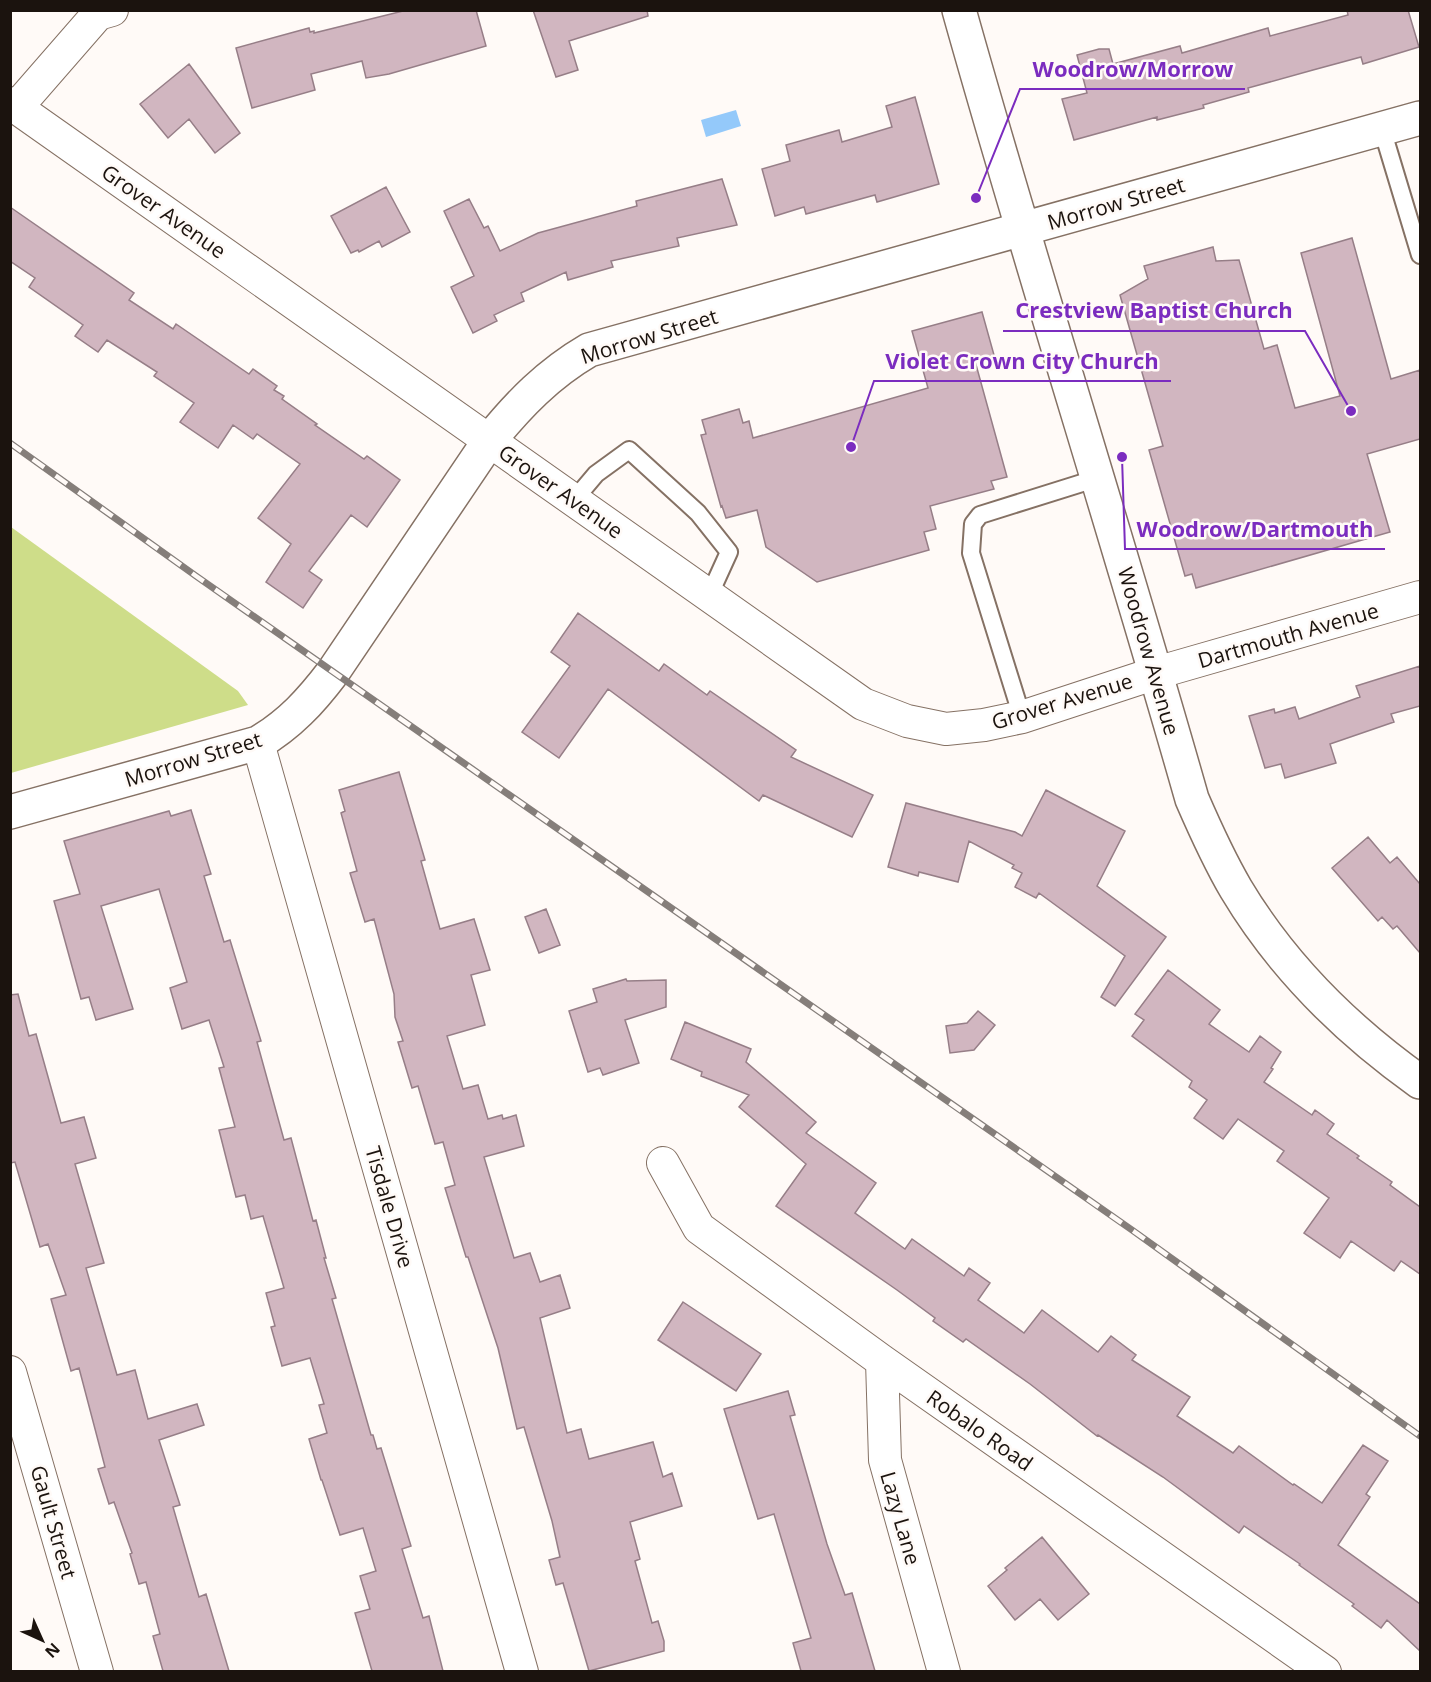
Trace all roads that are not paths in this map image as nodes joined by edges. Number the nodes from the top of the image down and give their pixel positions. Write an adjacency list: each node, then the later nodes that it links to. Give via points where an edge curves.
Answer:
1 (112, 10): 3 (street, via 98,14)
2 (959, 10): 6 (street, Woodrow Avenue)
3 (14, 105): 8 (street, Grover Avenue)
4 (1420, 118): 5 (street, Morrow Street)
5 (1382, 129): 6 (street, Morrow Street); 7 (lane)
6 (1023, 229): 8 (street, Morrow Street, via 589,350 536,388); 9 (street, Woodrow Avenue)
7 (1420, 255)
8 (489, 441): 10 (street, Grover Avenue); 15 (street, Morrow Street, via 314,697 292,720)
9 (1098, 478): 13 (street, Woodrow Avenue); 14 (lane, via 980,515 974,524 971,553)
10 (574, 500): 11 (street, Grover Avenue); 11 (lane, via 596,474 629,450 698,513 729,552)
11 (709, 596): 14 (street, Grover Avenue, via 863,704 907,721 946,729)
12 (1420, 597): 13 (street, Dartmouth Avenue)
13 (1156, 673): 14 (street, Grover Avenue); 17 (street, Woodrow Avenue, via 1192,799 1212,844 1264,931 1325,1003)
14 (1022, 717)
15 (258, 742): 16 (street, Morrow Street); 23 (street, Tisdale Drive)
16 (10, 812)
17 (1420, 1082)
18 (663, 1163): 19 (street, Robalo Road, via 699,1227)
19 (882, 1361): 24 (street, Lazy Lane, via 885,1460); 25 (street, Robalo Road)
20 (10, 1372): 21 (street, Gault Street)
21 (20, 1441): 22 (street, Gault Street)
22 (97, 1671)
23 (522, 1671)
24 (944, 1671)
25 (1325, 1671)

